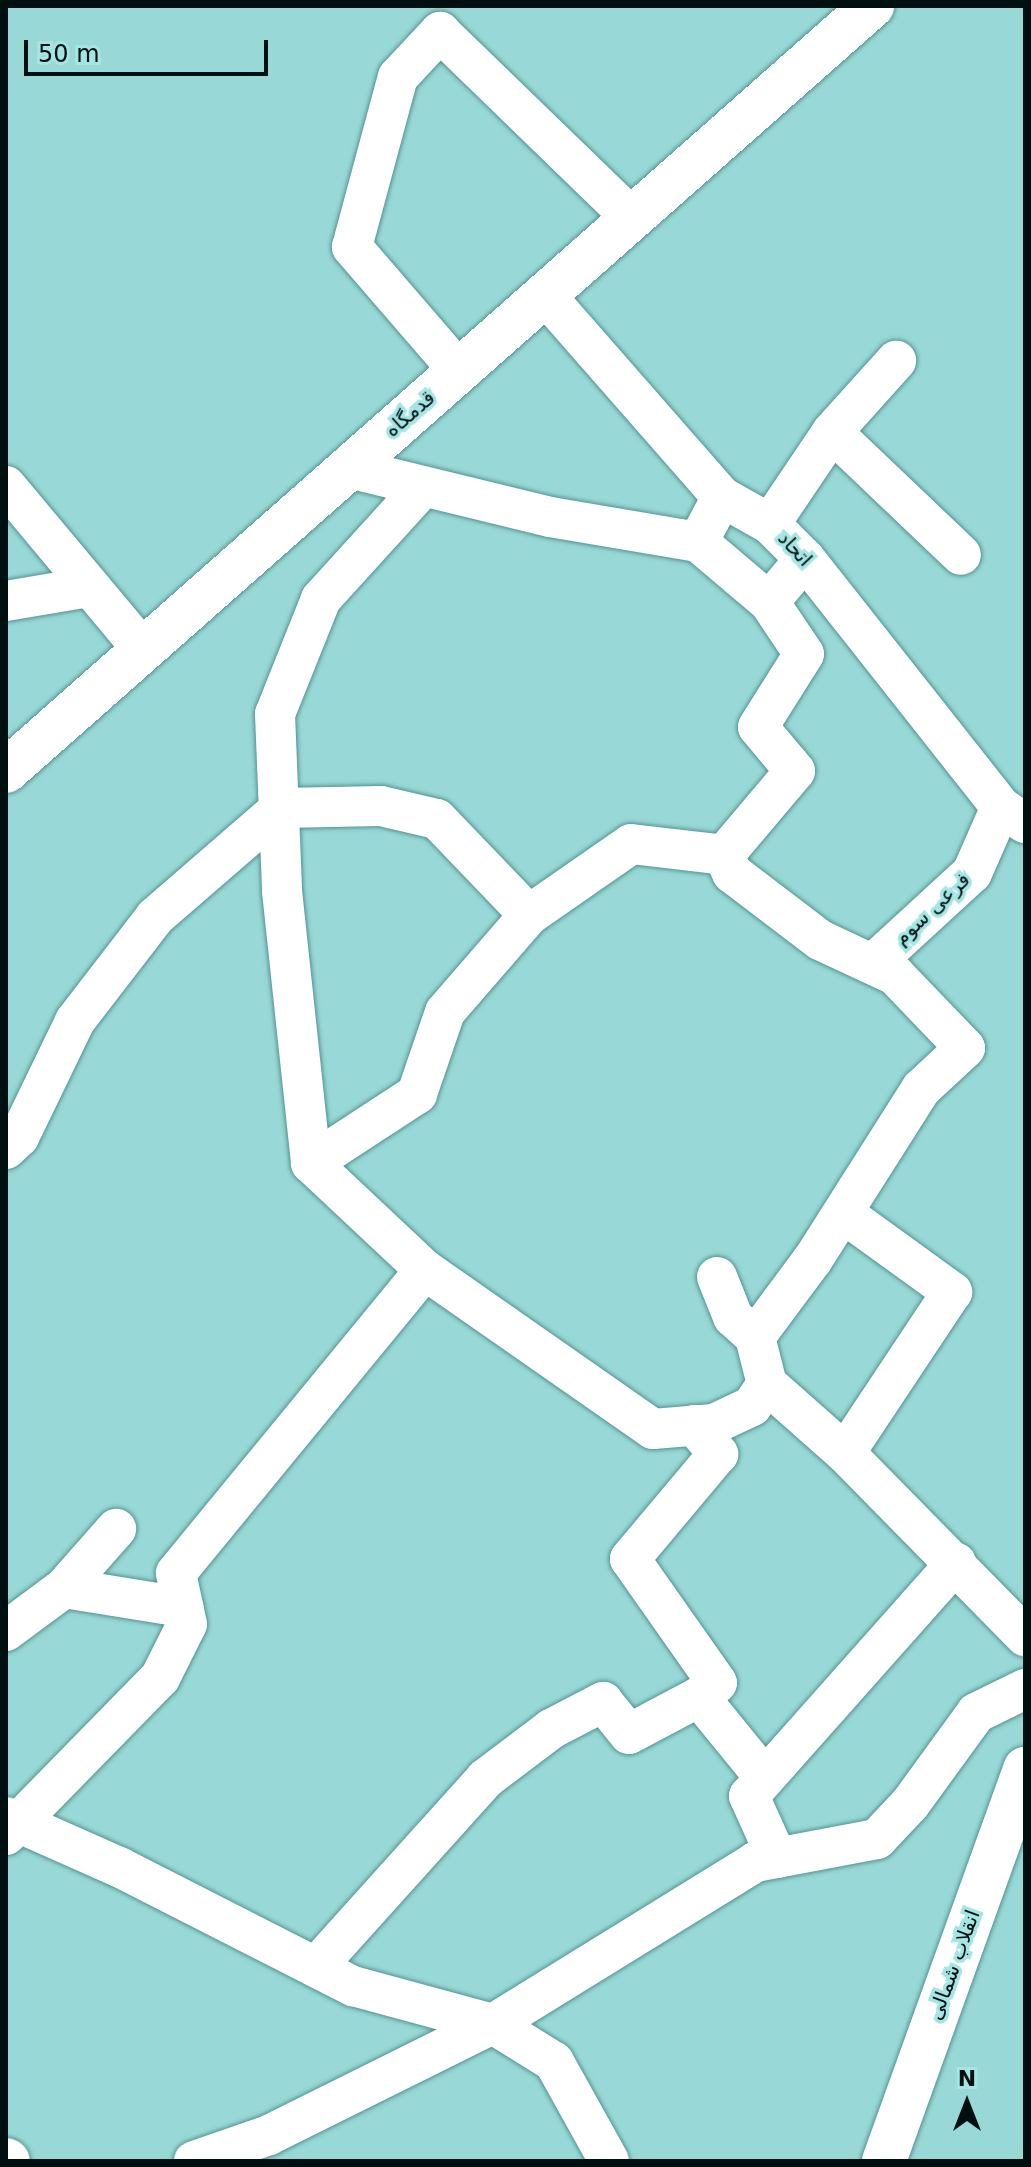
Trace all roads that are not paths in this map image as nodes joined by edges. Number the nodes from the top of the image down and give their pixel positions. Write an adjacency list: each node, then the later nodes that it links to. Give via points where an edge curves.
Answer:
1 (827, 6): 3 (main road)
2 (872, 6): 3 (main road, قدمگاه)
3 (814, 57): 4 (main road, قدمگاه)
4 (632, 218): 5 (main road, قدمگاه); 7 (street, via 440,32 398,77 352,247)
5 (545, 295): 7 (main road, قدمگاه); 12 (street, اتحاد)
6 (896, 361): 8 (street)
7 (459, 371): 9 (main road, قدمگاه)
8 (832, 432): 13 (street); 15 (street)
9 (349, 468): 11 (street); 20 (main road, قدمگاه)
10 (6, 486): 17 (street)
11 (421, 489): 14 (street); 22 (street, via 321,599 275,714)
12 (722, 497): 13 (street, اتحاد); 14 (street)
13 (770, 524): 16 (street, اتحاد)
14 (698, 542): 19 (street)
15 (961, 555)
16 (805, 559): 19 (street); 23 (street, اتحاد)
17 (89, 587): 18 (street); 20 (street)
18 (6, 601)
19 (769, 602): 24 (street, via 804,654 758,727 795,771)
20 (143, 650): 21 (main road, قدمگاه)
21 (6, 771)
22 (281, 808): 25 (street, via 381,806 437,819); 27 (street, via 155,917 75,1021 19,1137); 28 (street, via 282,891)
23 (1013, 815): 26 (street, فرعی سوم, via 972,873)
24 (724, 855): 25 (street, via 631,844); 26 (street, via 732,873 820,940)
25 (529, 915): 28 (street, via 445,1012 417,1094)
26 (874, 963): 29 (street, via 895,975 965,1048 921,1089)
27 (6, 1149)
28 (311, 1163): 30 (street)
29 (843, 1213): 32 (street); 35 (street, via 952,1292)
30 (425, 1270): 34 (street, via 653,1429); 39 (street, via 176,1573)
31 (717, 1277): 32 (street, via 733,1317)
32 (755, 1337): 33 (street)
33 (767, 1384): 34 (street, via 752,1406 714,1424); 35 (street)
34 (694, 1425): 43 (street, via 718,1454 630,1559 717,1683)
35 (845, 1453): 37 (street)
36 (116, 1529): 38 (street)
37 (956, 1563): 41 (street); 45 (street)
38 (64, 1588): 39 (street); 40 (street)
39 (183, 1607): 46 (street, via 187,1624 160,1678)
40 (6, 1631)
41 (1025, 1636)
42 (1025, 1689): 47 (street, via 976,1713 910,1804 877,1839)
43 (699, 1697): 45 (street); 48 (street, via 629,1734 603,1702 551,1729 485,1779)
44 (1025, 1769): 52 (main road, انقلاب شمالی)
45 (765, 1778): 47 (street, via 749,1796)
46 (10, 1825): 48 (street, via 119,1867)
47 (777, 1858): 49 (street, via 755,1862)
48 (316, 1967): 49 (street, via 353,1986)
49 (493, 2024): 50 (street, via 269,2135); 51 (street, via 554,2062)
50 (194, 2161)
51 (609, 2161)
52 (884, 2161)

